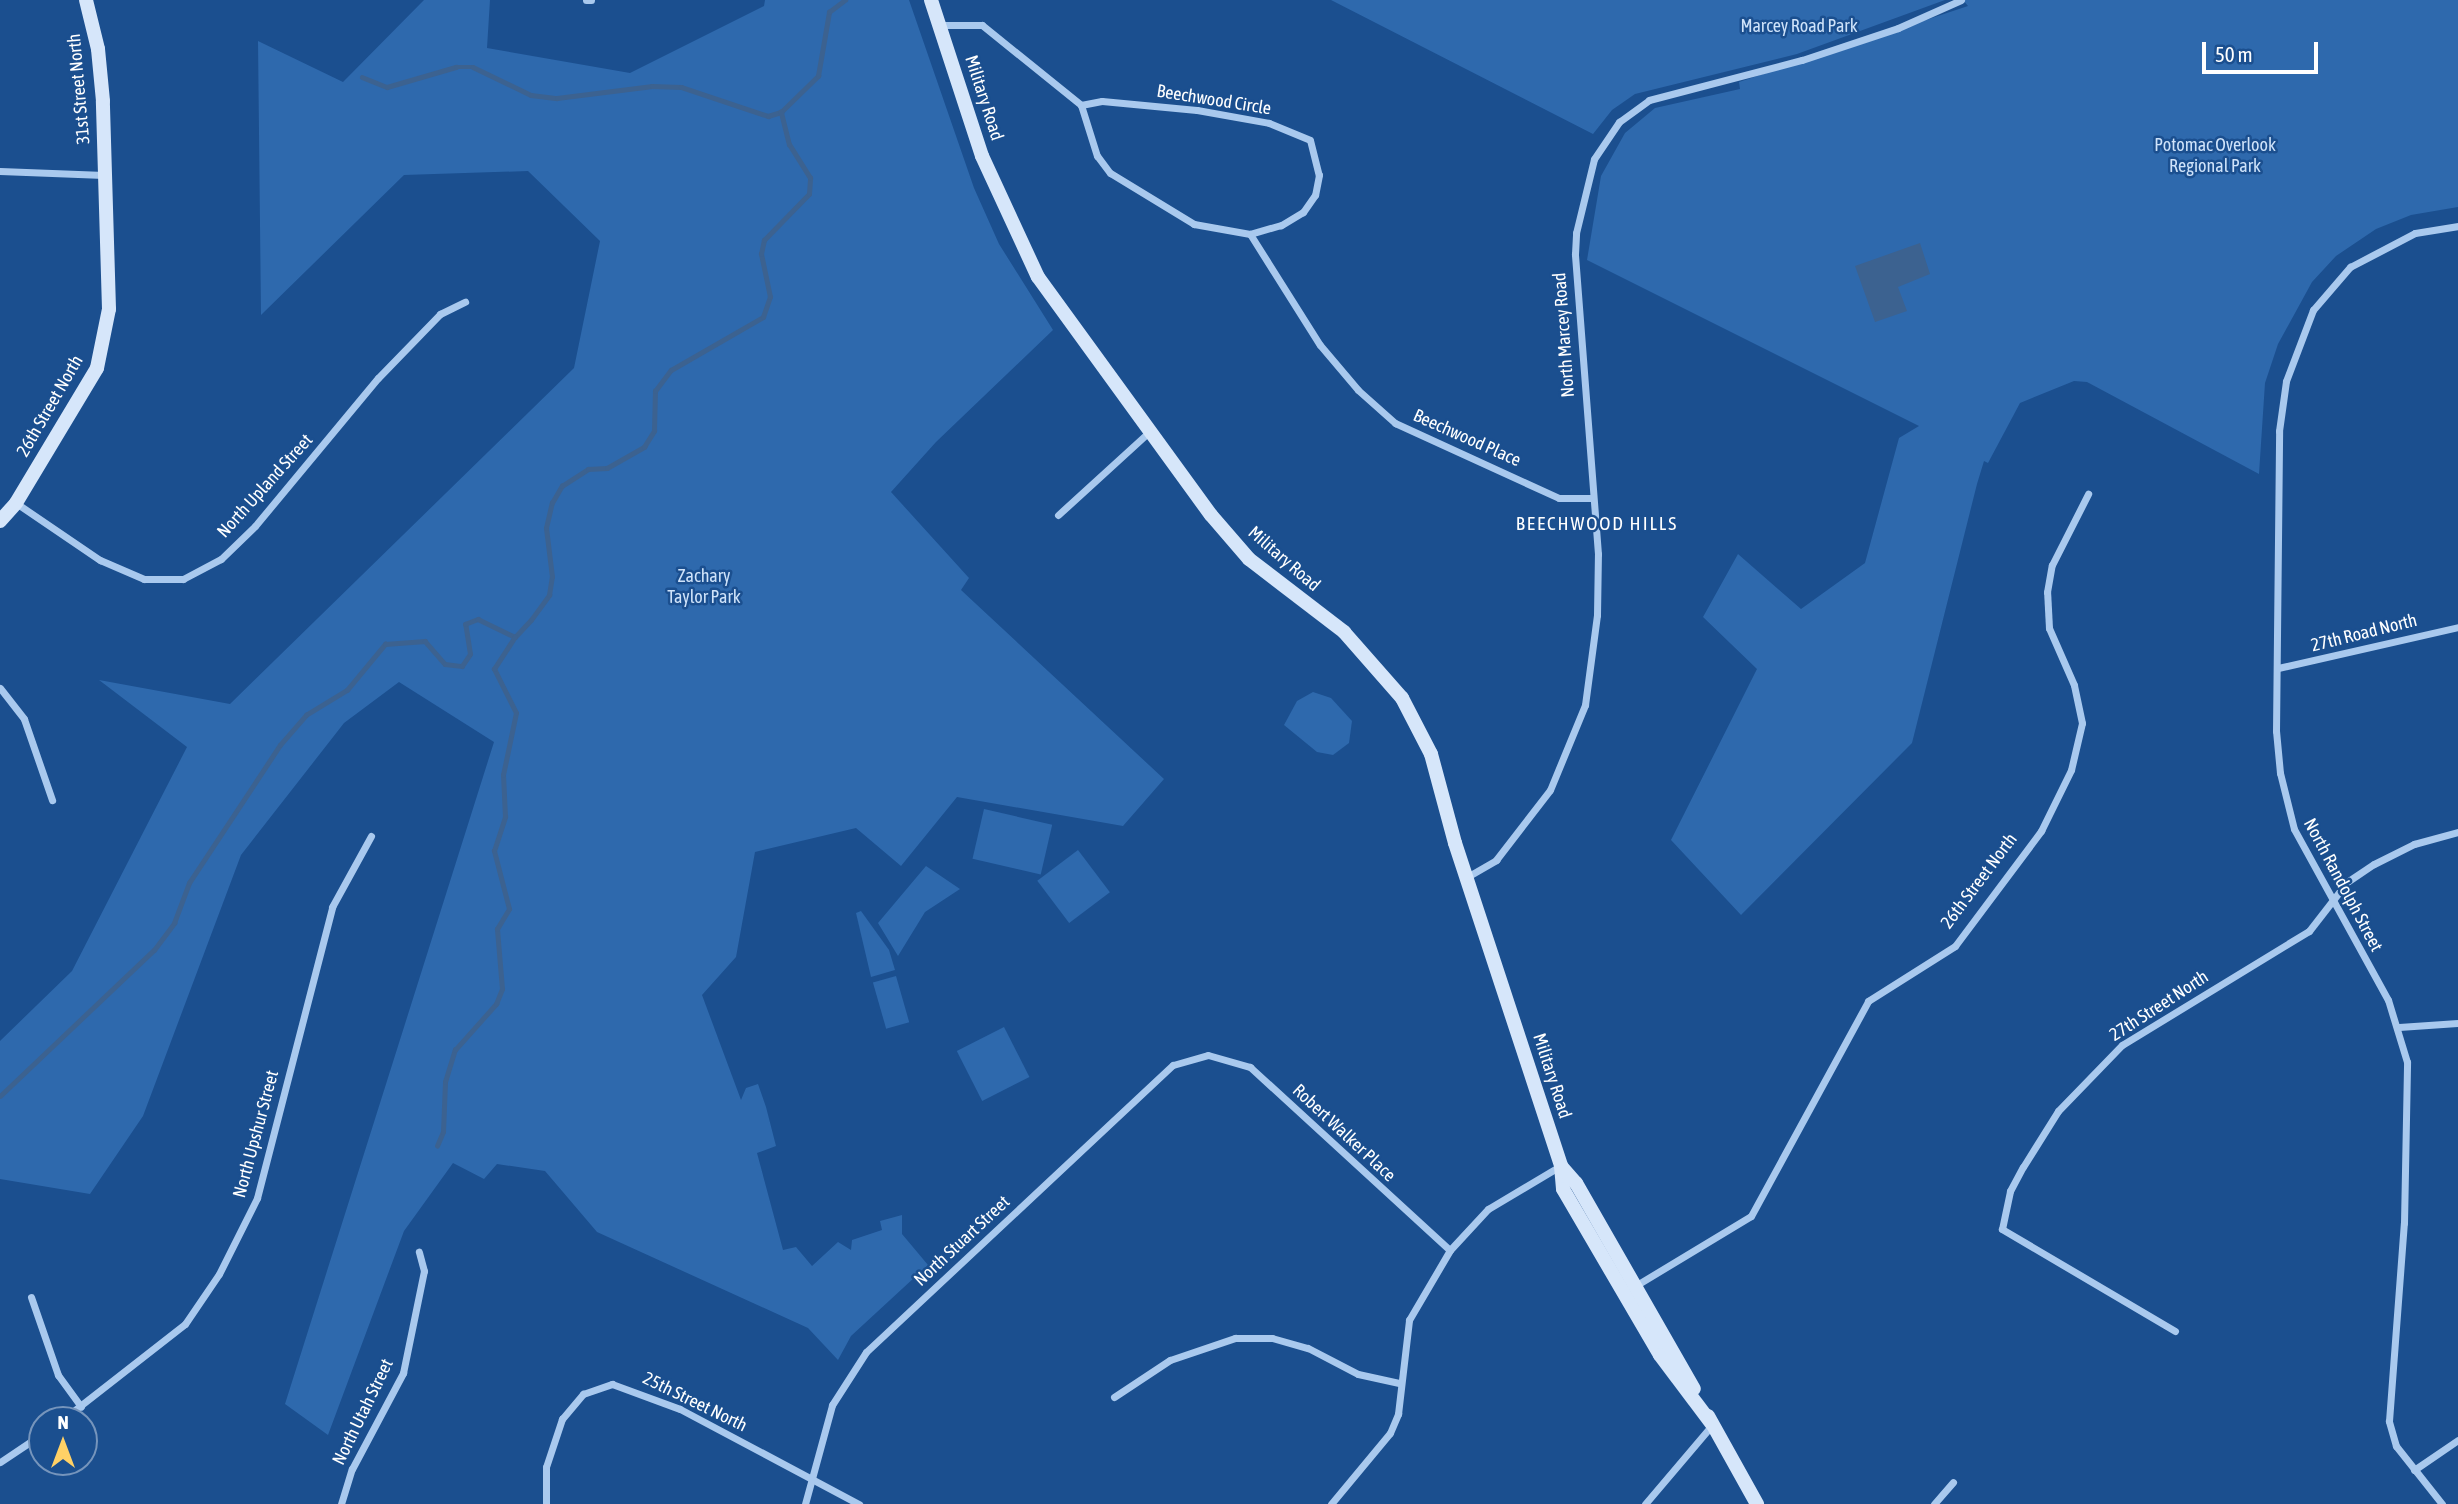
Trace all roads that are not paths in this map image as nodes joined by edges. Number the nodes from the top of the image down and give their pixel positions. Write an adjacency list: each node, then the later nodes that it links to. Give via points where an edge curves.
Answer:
1 (86, 0): 7 (main road, 31st Street North, via 99,62)
2 (931, 0): 4 (main road, Military Road)
3 (1961, 0): 13 (street, North Marcey Road, via 1898,28 1802,60 1649,100 1610,132 1594,159 1576,233 1577,316)
4 (940, 25): 5 (street, via 982,25); 11 (main road, Military Road, via 982,156 1038,277)
5 (1081, 105): 9 (street, Beechwood Circle, via 1097,156 1110,173 1194,224); 9 (street, Beechwood Circle, via 1102,102 1197,110 1269,123 1310,140 1319,174 1315,195 1292,219)
6 (0, 171): 7 (street)
7 (104, 175): 14 (main road, 26th Street North, via 110,290 97,368)
8 (2458, 226): 18 (street, North Randolph Street, via 2415,233 2350,267 2313,310 2286,380 2279,431)
9 (1250, 234): 13 (street, Beechwood Place, via 1320,345 1358,390 1395,423 1559,498)
10 (465, 302): 14 (street, North Upland Street, via 440,314 378,379 255,526 221,559 183,579 144,579 100,560)
11 (1150, 431): 15 (street); 23 (main road, Military Road, via 1248,559 1344,632 1402,698 1431,754)
12 (2088, 494): 31 (street, 26th Street North, via 2052,565 2047,592 2049,628 2074,685 2082,723 2071,770 2041,831 1955,946 1868,1001 1751,1216)
13 (1594, 498): 23 (street, North Marcey Road, via 1597,615 1585,705 1573,743 1549,790 1515,838 1496,860)
14 (16, 503): 16 (main road, 26th Street North)
15 (1058, 515)
16 (0, 521)
17 (2458, 627): 18 (street, 27th Road North)
18 (2278, 668): 24 (street, North Randolph Street, via 2276,731 2287,805 2308,859)
19 (0, 688): 20 (street, via 24,719)
20 (52, 800)
21 (2458, 832): 24 (street, 27th Street North, via 2414,844 2374,864)
22 (371, 835): 38 (street, North Upshur Street, via 332,907 257,1198 219,1274 185,1324)
23 (1466, 877): 28 (main road, Military Road)
24 (2333, 898): 26 (street, North Randolph Street); 34 (street, 27th Street North, via 2309,931 2143,1032 2091,1073 2041,1135 2010,1191 2002,1229)
25 (2458, 1023): 26 (street)
26 (2399, 1027): 43 (street, North Randolph Street, via 2410,1100 2389,1421 2396,1446)
27 (1208, 1055): 29 (street, Robert Walker Place, via 1250,1067); 44 (street, North Stuart Street, via 1173,1065 866,1352 832,1405)
28 (1561, 1166): 29 (street, via 1488,1209); 31 (main road, Military Road, via 1576,1182); 32 (main road, Military Road, via 1563,1189)
29 (1450, 1250): 35 (street, via 1409,1320)
30 (419, 1252): 46 (street, North Utah Street, via 424,1271 421,1295 403,1373 352,1469)
31 (1636, 1285): 32 (street, 26th Street North); 39 (main road, Military Road)
32 (1622, 1294): 39 (main road, Military Road)
33 (31, 1297): 37 (street, via 58,1375)
34 (2175, 1331)
35 (1399, 1383): 36 (street, via 1358,1374 1308,1348 1272,1338 1235,1338 1170,1360); 50 (street, via 1398,1414 1390,1433)
36 (1114, 1397)
37 (79, 1406)
38 (81, 1406)
39 (1712, 1424): 51 (street); 52 (main road, Military Road)
40 (2458, 1440): 43 (street)
41 (28, 1443): 42 (street)
42 (0, 1462)
43 (2414, 1470): 54 (street)
44 (813, 1480): 47 (street, 25th Street North, via 680,1409 612,1384 583,1394 562,1419 546,1467); 48 (street, North Stuart Street); 49 (street, 25th Street North)
45 (1953, 1482): 53 (street)
46 (341, 1504)
47 (546, 1504)
48 (805, 1504)
49 (859, 1504)
50 (1331, 1504)
51 (1645, 1504)
52 (1757, 1504)
53 (1934, 1504)
54 (2442, 1504)

